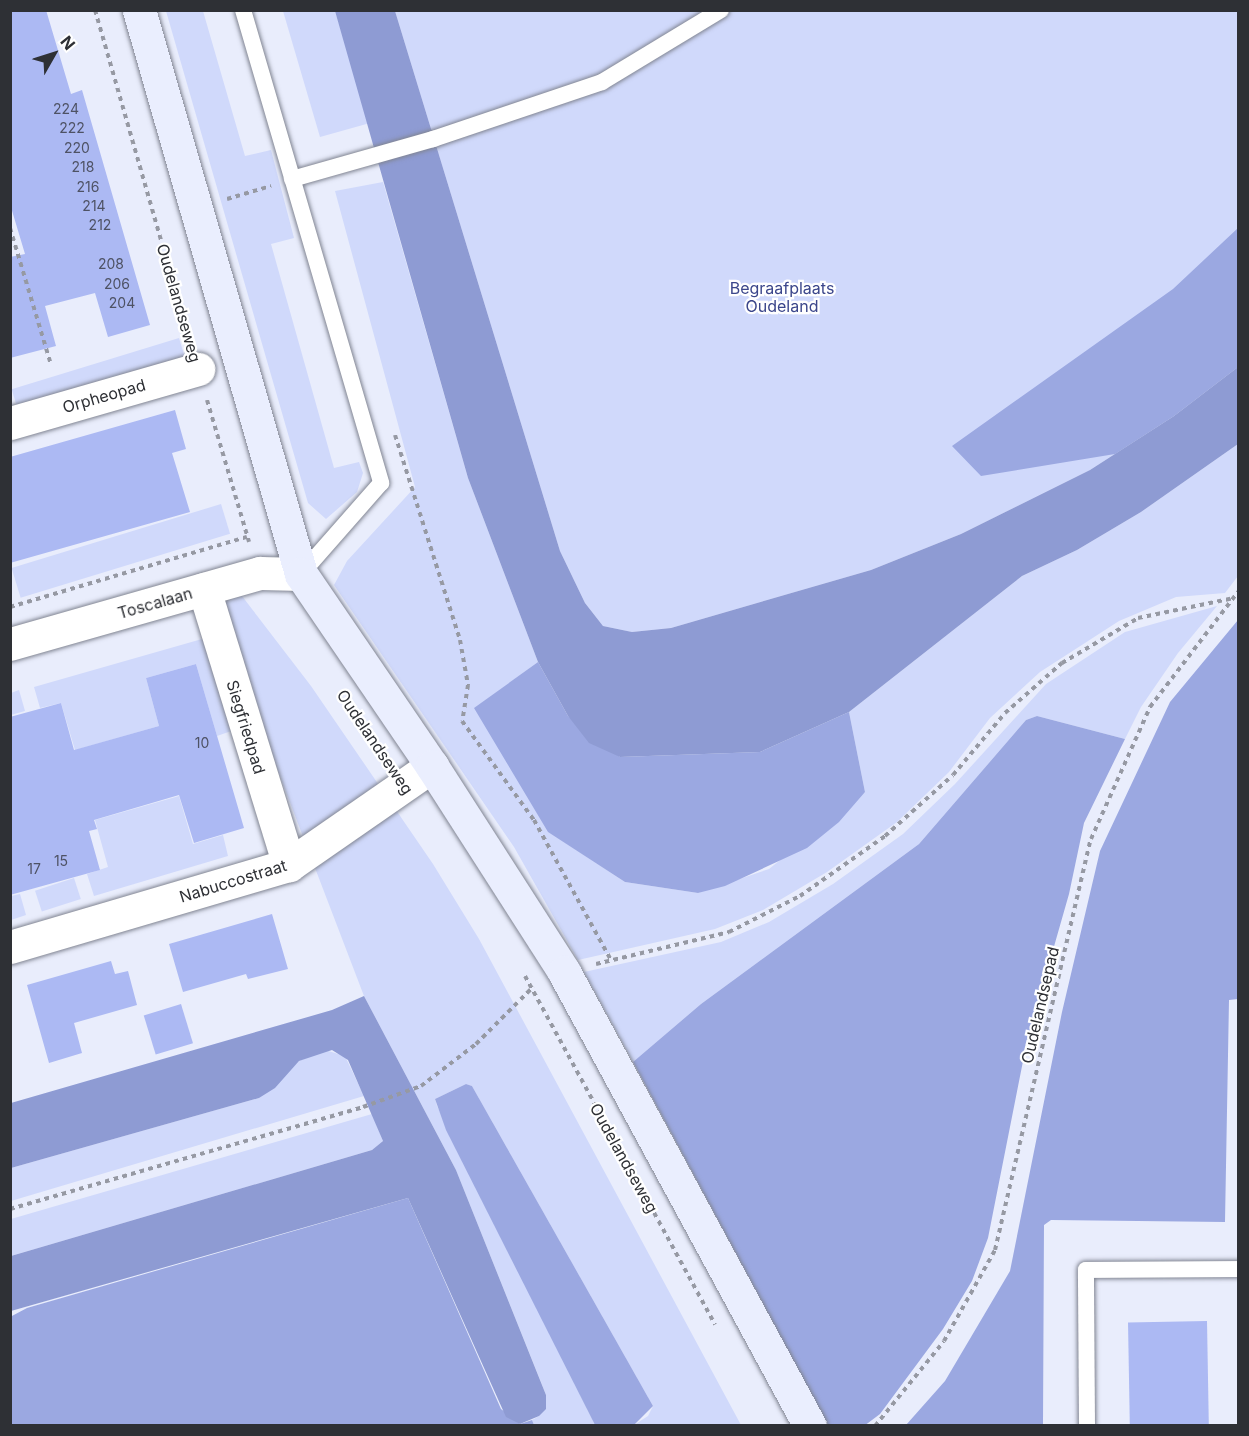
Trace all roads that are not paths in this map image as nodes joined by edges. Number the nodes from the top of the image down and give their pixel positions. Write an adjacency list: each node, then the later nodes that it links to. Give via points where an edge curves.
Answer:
1 (139, 10): 7 (street, Oudelandseweg)
2 (243, 10): 4 (lane)
3 (721, 10): 4 (lane, via 602,82 433,139)
4 (292, 179): 7 (lane, via 381,483)
5 (198, 369): 6 (street, Orpheopad)
6 (10, 423)
7 (301, 574): 8 (street, Toscalaan, via 260,573); 10 (street, Oudelandseweg)
8 (204, 589): 9 (street, Toscalaan); 11 (street, Siegfriedpad)
9 (10, 644)
10 (432, 766): 11 (street, Nabuccostraat); 14 (street, Oudelandseweg, via 564,972)
11 (289, 865): 12 (street, Nabuccostraat)
12 (10, 947)
13 (1239, 1269): 15 (lane, via 1086,1270)
14 (810, 1425)
15 (1086, 1425)

